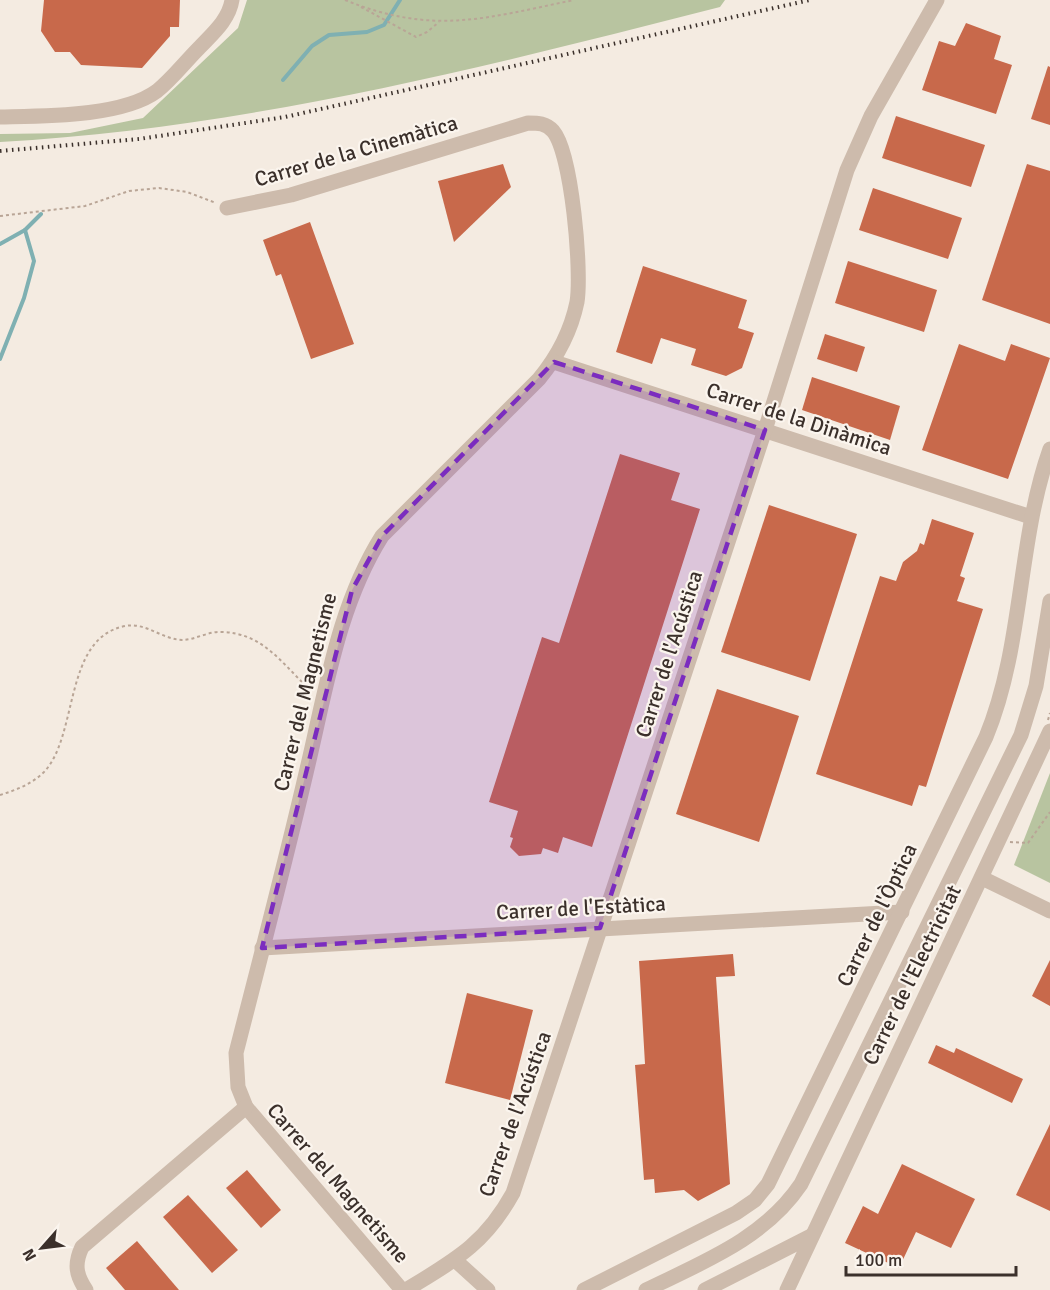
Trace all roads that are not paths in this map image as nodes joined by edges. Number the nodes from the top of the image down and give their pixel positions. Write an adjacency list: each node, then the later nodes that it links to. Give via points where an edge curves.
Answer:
1 (232, 0): 3 (street, via 225,20 165,84 145,98 62,116)
2 (937, 0): 7 (street, Carrer de l'Acústica, via 858,144)
3 (0, 117)
4 (548, 127): 5 (street, Carrer de la Cinemàtica, via 528,123 291,195); 6 (street, Carrer del Magnetisme, via 562,148 579,257 576,302 565,341)
5 (227, 208)
6 (554, 362): 7 (street, Carrer de la Dinàmica); 16 (street, Carrer del Magnetisme, via 382,536 352,590)
7 (765, 430): 9 (street, Carrer de la Dinàmica); 15 (street, Carrer de l'Acústica)
8 (1050, 449): 9 (street, Carrer de l'Òptica)
9 (1031, 517): 14 (street, Carrer de l'Òptica, via 1000,704)
10 (1050, 601): 24 (street, via 1036,686 1022,735 801,1184 781,1211 754,1233)
11 (1047, 729): 12 (street, Carrer de l'Electricitat)
12 (982, 878): 13 (street); 18 (street, Carrer de l'Electricitat)
13 (1050, 911)
14 (902, 912): 15 (street, Carrer de l'Estàtica); 23 (street, Carrer de l'Òptica, via 764,1191 736,1213)
15 (600, 928): 16 (street, Carrer de l'Estàtica); 19 (street, Carrer de l'Acústica, via 513,1192 495,1224)
16 (262, 948): 17 (street, Carrer del Magnetisme, via 236,1053 238,1087)
17 (246, 1107): 20 (street, via 82,1247 76,1267); 21 (street, Carrer del Magnetisme)
18 (811, 1236): 25 (street); 26 (street, Carrer de l'Electricitat)
19 (455, 1260): 21 (street, Carrer de l'Acústica); 22 (street)
20 (86, 1290)
21 (404, 1290)
22 (488, 1290)
23 (584, 1290)
24 (646, 1290)
25 (705, 1290)
26 (787, 1290)

